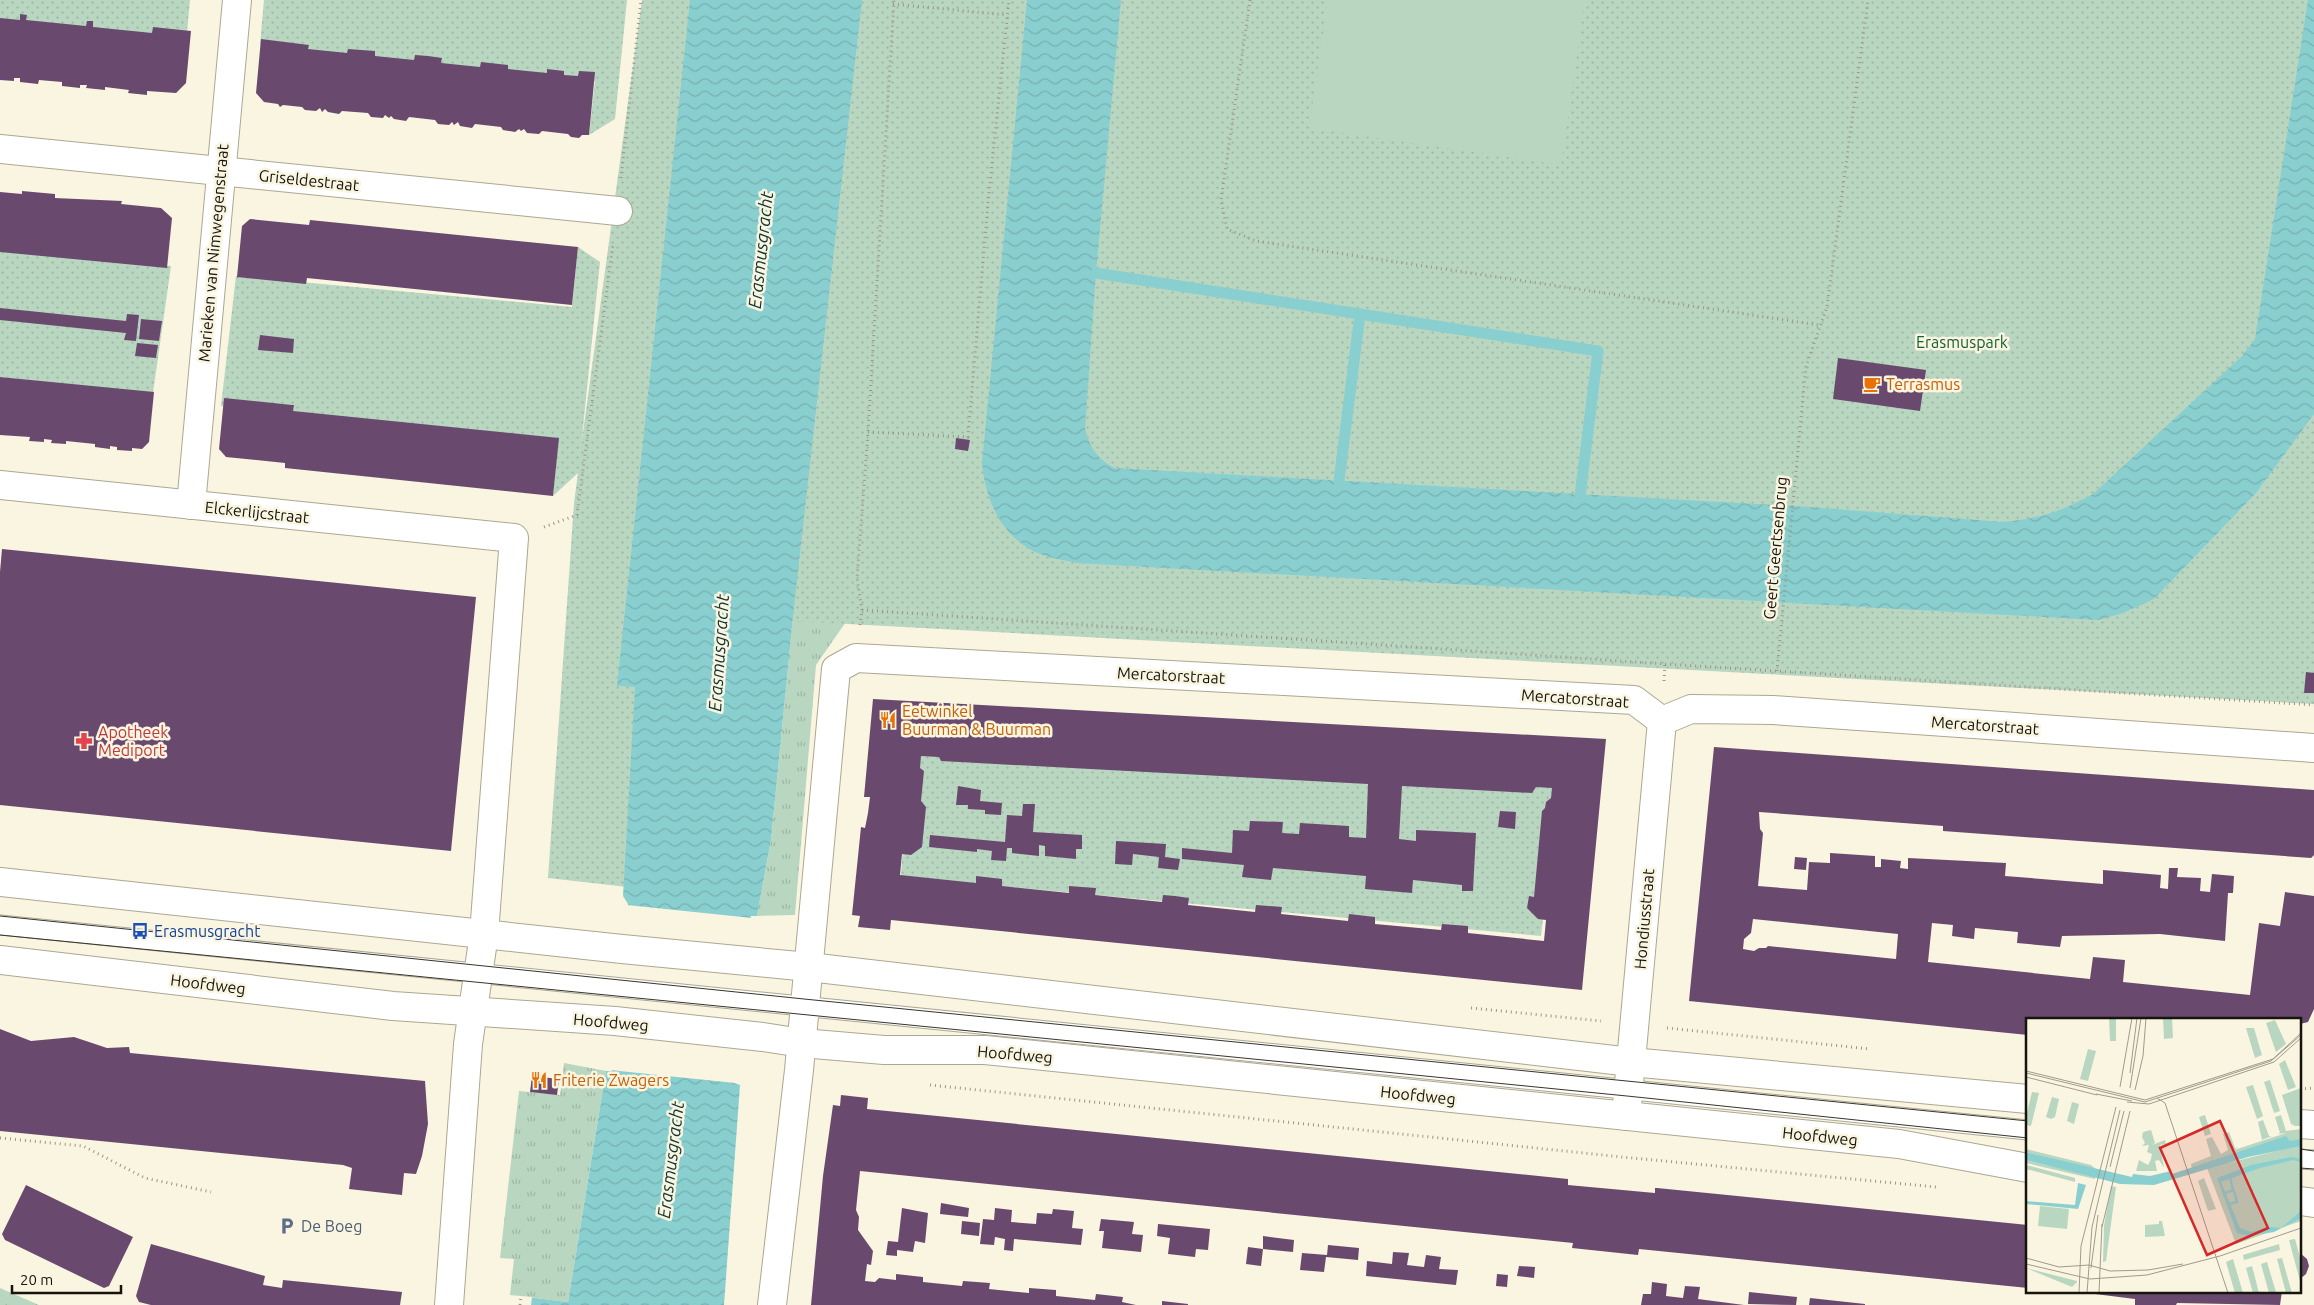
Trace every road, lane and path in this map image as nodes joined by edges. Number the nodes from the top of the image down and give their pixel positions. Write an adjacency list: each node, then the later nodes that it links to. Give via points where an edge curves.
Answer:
1 (237, 0): 9 (street, Marieken van Nimwegenstraat)
2 (641, 0): 10 (path)
3 (1009, 0): 7 (path)
4 (1250, 0): 11 (path, via 1221,200 1227,229 1256,241)
5 (1868, 0): 11 (path, via 1827,306)
6 (893, 2): 7 (path); 12 (path)
7 (1007, 15): 12 (path, via 968,437)
8 (0, 149): 9 (street, Griseldestraat)
9 (221, 171): 10 (street, Griseldestraat); 14 (street, Marieken van Nimwegenstraat)
10 (618, 211): 15 (path, via 577,515)
11 (1819, 325): 18 (path, Geert Geertsenbrug, via 1806,366)
12 (868, 432): 16 (path, via 857,578)
13 (0, 485): 14 (street, Elckerlijcstraat)
14 (190, 505): 15 (street, Elckerlijcstraat)
15 (514, 538): 24 (street)
16 (862, 610): 17 (path); 18 (path)
17 (856, 658): 20 (street, Mercatorstraat, via 1634,700); 26 (street, via 836,669)
18 (1777, 671): 19 (path)
19 (2314, 705)
20 (1662, 721): 21 (street, Mercatorstraat, via 1691,709 1773,710); 31 (street, Hondiusstraat)
21 (2314, 748)
22 (0, 882): 24 (street)
23 (0, 925): 27 (lane, Hoofdweg)
24 (484, 934): 26 (street); 27 (street)
25 (0, 960): 29 (street, Hoofdweg)
26 (809, 967): 28 (street); 31 (street)
27 (478, 972): 28 (lane, Hoofdweg); 29 (street)
28 (804, 1006): 30 (street); 33 (lane, Hoofdweg)
29 (472, 1013): 30 (street, Hoofdweg, via 615,1021); 42 (street)
30 (802, 1043): 35 (street, Hoofdweg, via 884,1050 985,1050); 44 (street)
31 (1631, 1062): 33 (street, Hondiusstraat); 34 (street)
32 (921, 1084): 39 (path)
33 (1628, 1089): 35 (street, Hondiusstraat); 36 (lane, Hoofdweg)
34 (2026, 1098)
35 (1626, 1116): 38 (street, Hoofdweg, via 1899,1144)
36 (2026, 1130)
37 (0, 1138): 40 (path, via 83,1146 145,1178)
38 (2026, 1168)
39 (1939, 1187)
40 (211, 1192)
41 (521, 1296): 43 (path)
42 (449, 1305)
43 (520, 1305)
44 (772, 1305)

